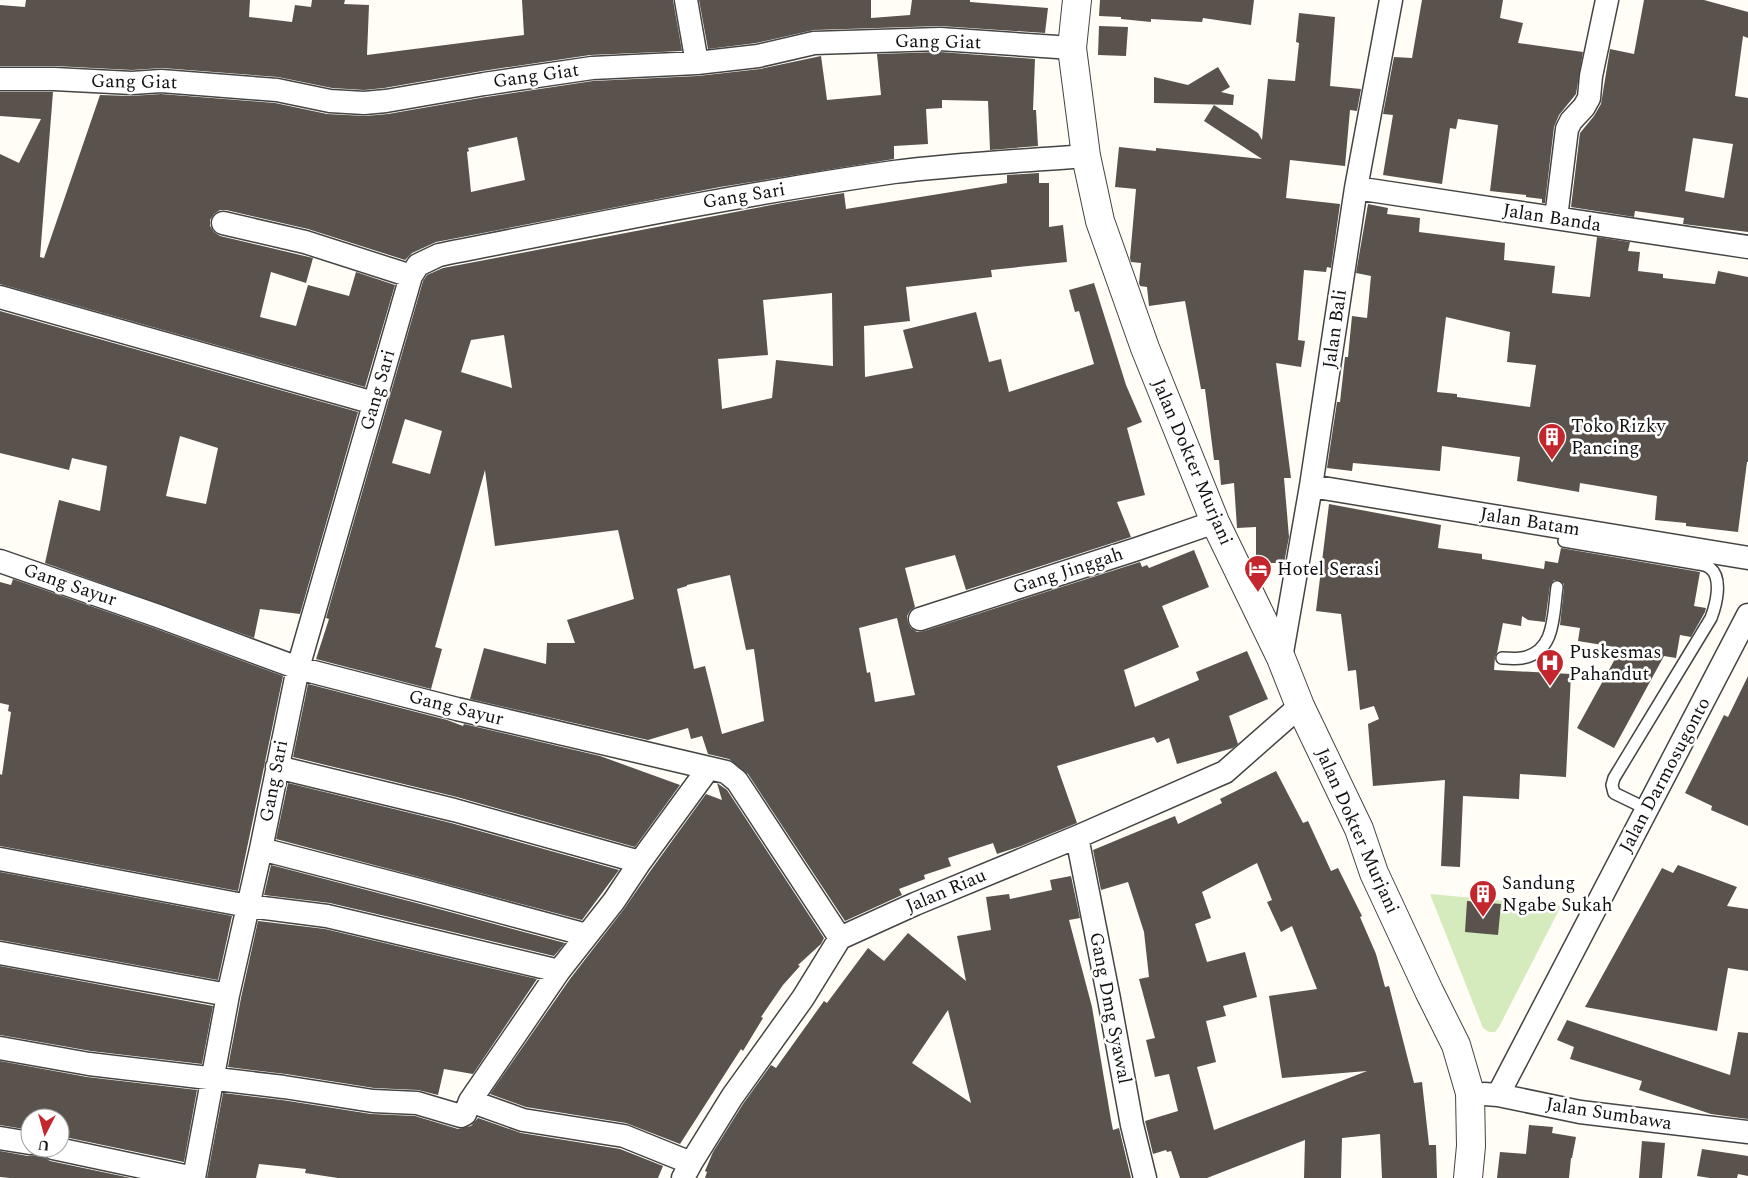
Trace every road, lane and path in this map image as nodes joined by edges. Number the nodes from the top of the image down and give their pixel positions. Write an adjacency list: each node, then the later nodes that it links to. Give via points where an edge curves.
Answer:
1 (686, 0): 6 (street)
2 (1077, 0): 5 (street, Jalan Dokter Murjani)
3 (1391, 0): 9 (street, Jalan Bali)
4 (1607, 0): 10 (street, via 1589,98 1567,129)
5 (1072, 48): 6 (street, Gang Giat, via 940,39 814,43 758,56); 8 (street, Jalan Dokter Murjani)
6 (697, 63): 7 (street, Gang Giat, via 592,68 364,103 330,101 277,90 161,81 132,84)
7 (0, 79)
8 (1086, 156): 13 (street, Gang Sari, via 894,172 667,209 439,255 418,265); 17 (street, Jalan Dokter Murjani, via 1100,221 1142,339)
9 (1356, 188): 10 (street, Jalan Banda); 16 (street, Jalan Bali)
10 (1556, 218): 12 (street, Jalan Banda)
11 (223, 223): 13 (street, via 304,242)
12 (1748, 247)
13 (411, 276): 15 (street, Gang Sari)
14 (1, 302): 15 (street)
15 (374, 403): 26 (street, Gang Sari)
16 (1312, 486): 18 (street, Jalan Batam); 24 (street, Jalan Bali)
17 (1215, 522): 23 (street, Gang Jinggah); 24 (street, Jalan Dokter Murjani)
18 (1564, 538): 19 (street, Jalan Batam); 30 (lane, via 1708,566 1715,573 1717,584 1711,618 1614,778 1614,793)
19 (1748, 558)
20 (0, 561): 26 (street, Gang Sayur)
21 (1557, 587): 25 (lane, via 1544,647 1522,658)
22 (1748, 614): 30 (street, Jalan Darmosugonto)
23 (920, 619)
24 (1281, 658): 27 (street, Jalan Dokter Murjani)
25 (1502, 658)
26 (298, 668): 28 (street, Gang Sari); 29 (street, Gang Sayur)
27 (1300, 706): 31 (street, Jalan Riau, via 1225,772); 43 (street, Jalan Dokter Murjani, via 1456,1045)
28 (276, 767): 32 (street, Gang Sari); 34 (street, via 454,810)
29 (708, 769): 34 (street); 37 (street, Gang Sayur, via 726,772 737,781)
30 (1647, 809): 44 (street, Jalan Darmosugonto)
31 (1077, 837): 37 (street, Jalan Riau); 52 (street, Gang Dmg Syawal)
32 (261, 849): 35 (street, Gang Sari); 36 (street)
33 (0, 859): 35 (street)
34 (640, 862): 36 (street)
35 (248, 906): 39 (street, via 327,916); 40 (street, Gang Sari)
36 (587, 935): 39 (street)
37 (840, 938): 50 (street, via 803,998 732,1097)
38 (0, 953): 40 (street)
39 (559, 971): 45 (street)
40 (228, 995): 42 (street, Gang Sari)
41 (0, 1048): 42 (street, via 89,1064)
42 (212, 1079): 45 (street, via 373,1101 417,1103 461,1116 466,1114); 51 (street, Gang Sari)
43 (1470, 1093): 44 (street, Jalan Sumbawa); 53 (street, Jalan Dokter Murjani)
44 (1498, 1095): 46 (street, Jalan Sumbawa, via 1580,1112)
45 (470, 1101): 50 (street, via 523,1120 624,1136)
46 (1748, 1132)
47 (0, 1138): 48 (street)
48 (20, 1141)
49 (70, 1152): 51 (street)
50 (687, 1170)
51 (194, 1178)
52 (1145, 1178)
53 (1468, 1178)

